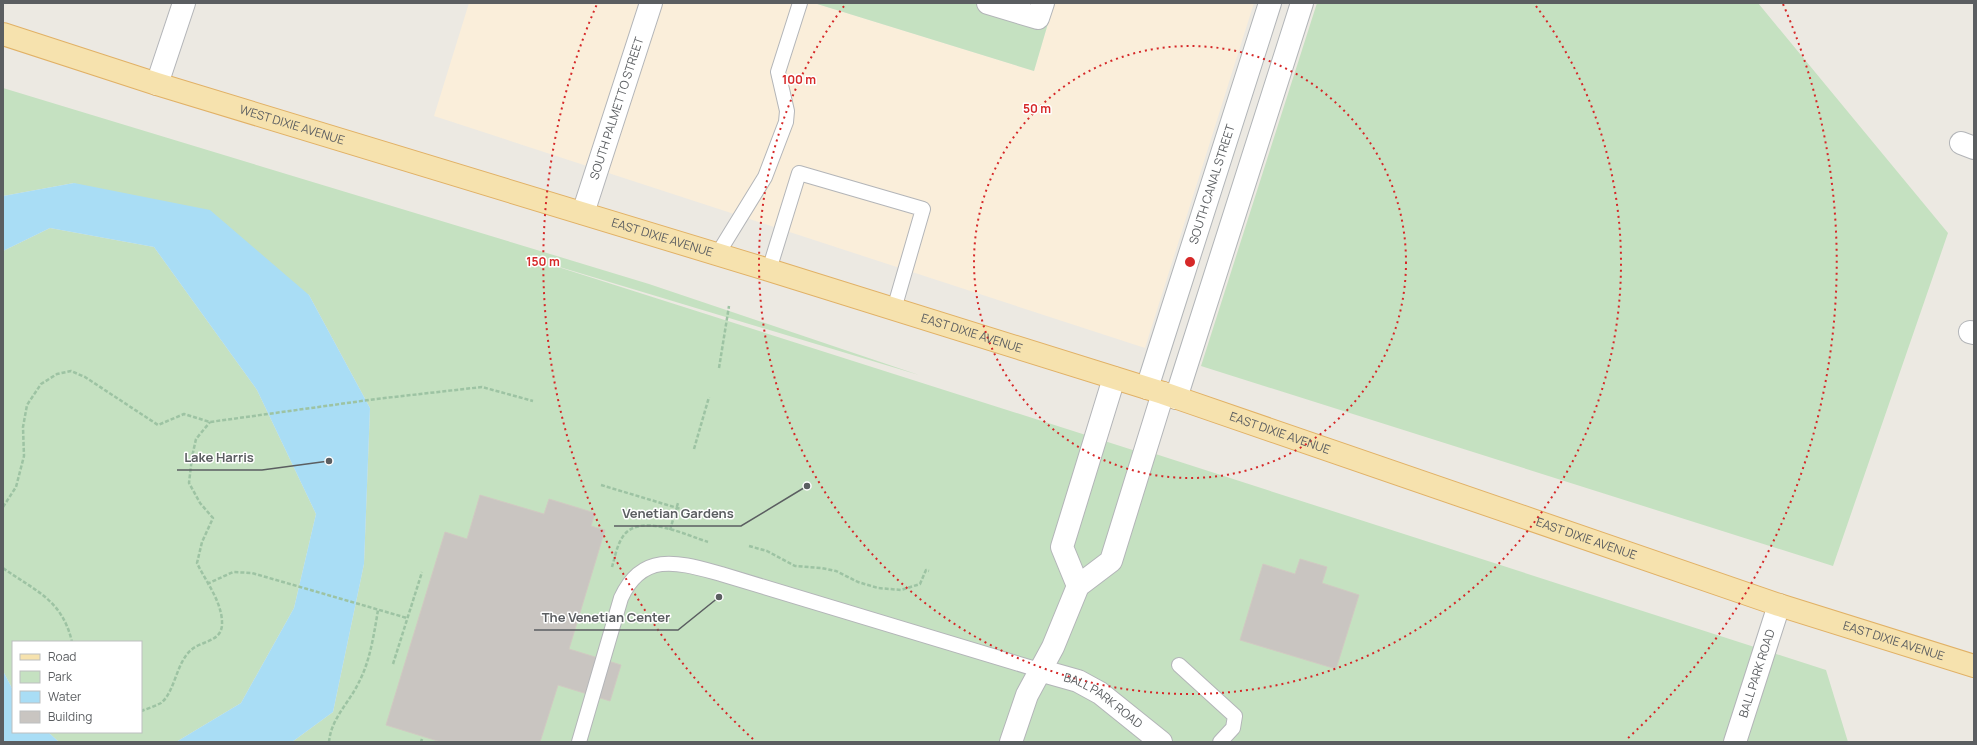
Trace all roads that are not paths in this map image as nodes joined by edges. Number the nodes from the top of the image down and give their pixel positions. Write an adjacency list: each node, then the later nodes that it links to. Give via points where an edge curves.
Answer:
1 (184, 3): 9 (street)
2 (651, 3): 10 (street, SOUTH PALMETTO STREET)
3 (800, 3): 11 (lane, via 778,72 787,111 786,122 765,178)
4 (988, 3): 7 (street)
5 (1270, 3): 15 (street, SOUTH CANAL STREET)
6 (1302, 3): 15 (street)
7 (1041, 11)
8 (3, 34): 9 (main road, WEST DIXIE AVENUE)
9 (157, 84): 10 (main road, WEST DIXIE AVENUE)
10 (583, 213): 11 (main road, EAST DIXIE AVENUE)
11 (717, 255): 12 (main road, EAST DIXIE AVENUE)
12 (769, 270): 13 (main road, EAST DIXIE AVENUE); 13 (lane, via 799,173 923,209)
13 (894, 309): 14 (main road, EAST DIXIE AVENUE)
14 (1114, 378): 15 (main road, EAST DIXIE AVENUE); 16 (street, via 1062,547)
15 (1162, 393): 16 (street, via 1111,561); 17 (main road, EAST DIXIE AVENUE)
16 (1078, 586): 20 (street, via 1053,647)
17 (1779, 605): 19 (main road, EAST DIXIE AVENUE); 25 (street, BALL PARK ROAD)
18 (1179, 665): 24 (lane, via 1235,716 1233,728)
19 (1974, 666)
20 (1039, 670): 21 (lane, via 721,574 691,566 658,564 634,576 621,598); 22 (street, via 1018,718); 23 (street, BALL PARK ROAD, via 1078,681 1100,693)
21 (579, 742)
22 (1011, 742)
23 (1161, 742)
24 (1220, 742)
25 (1735, 742)

